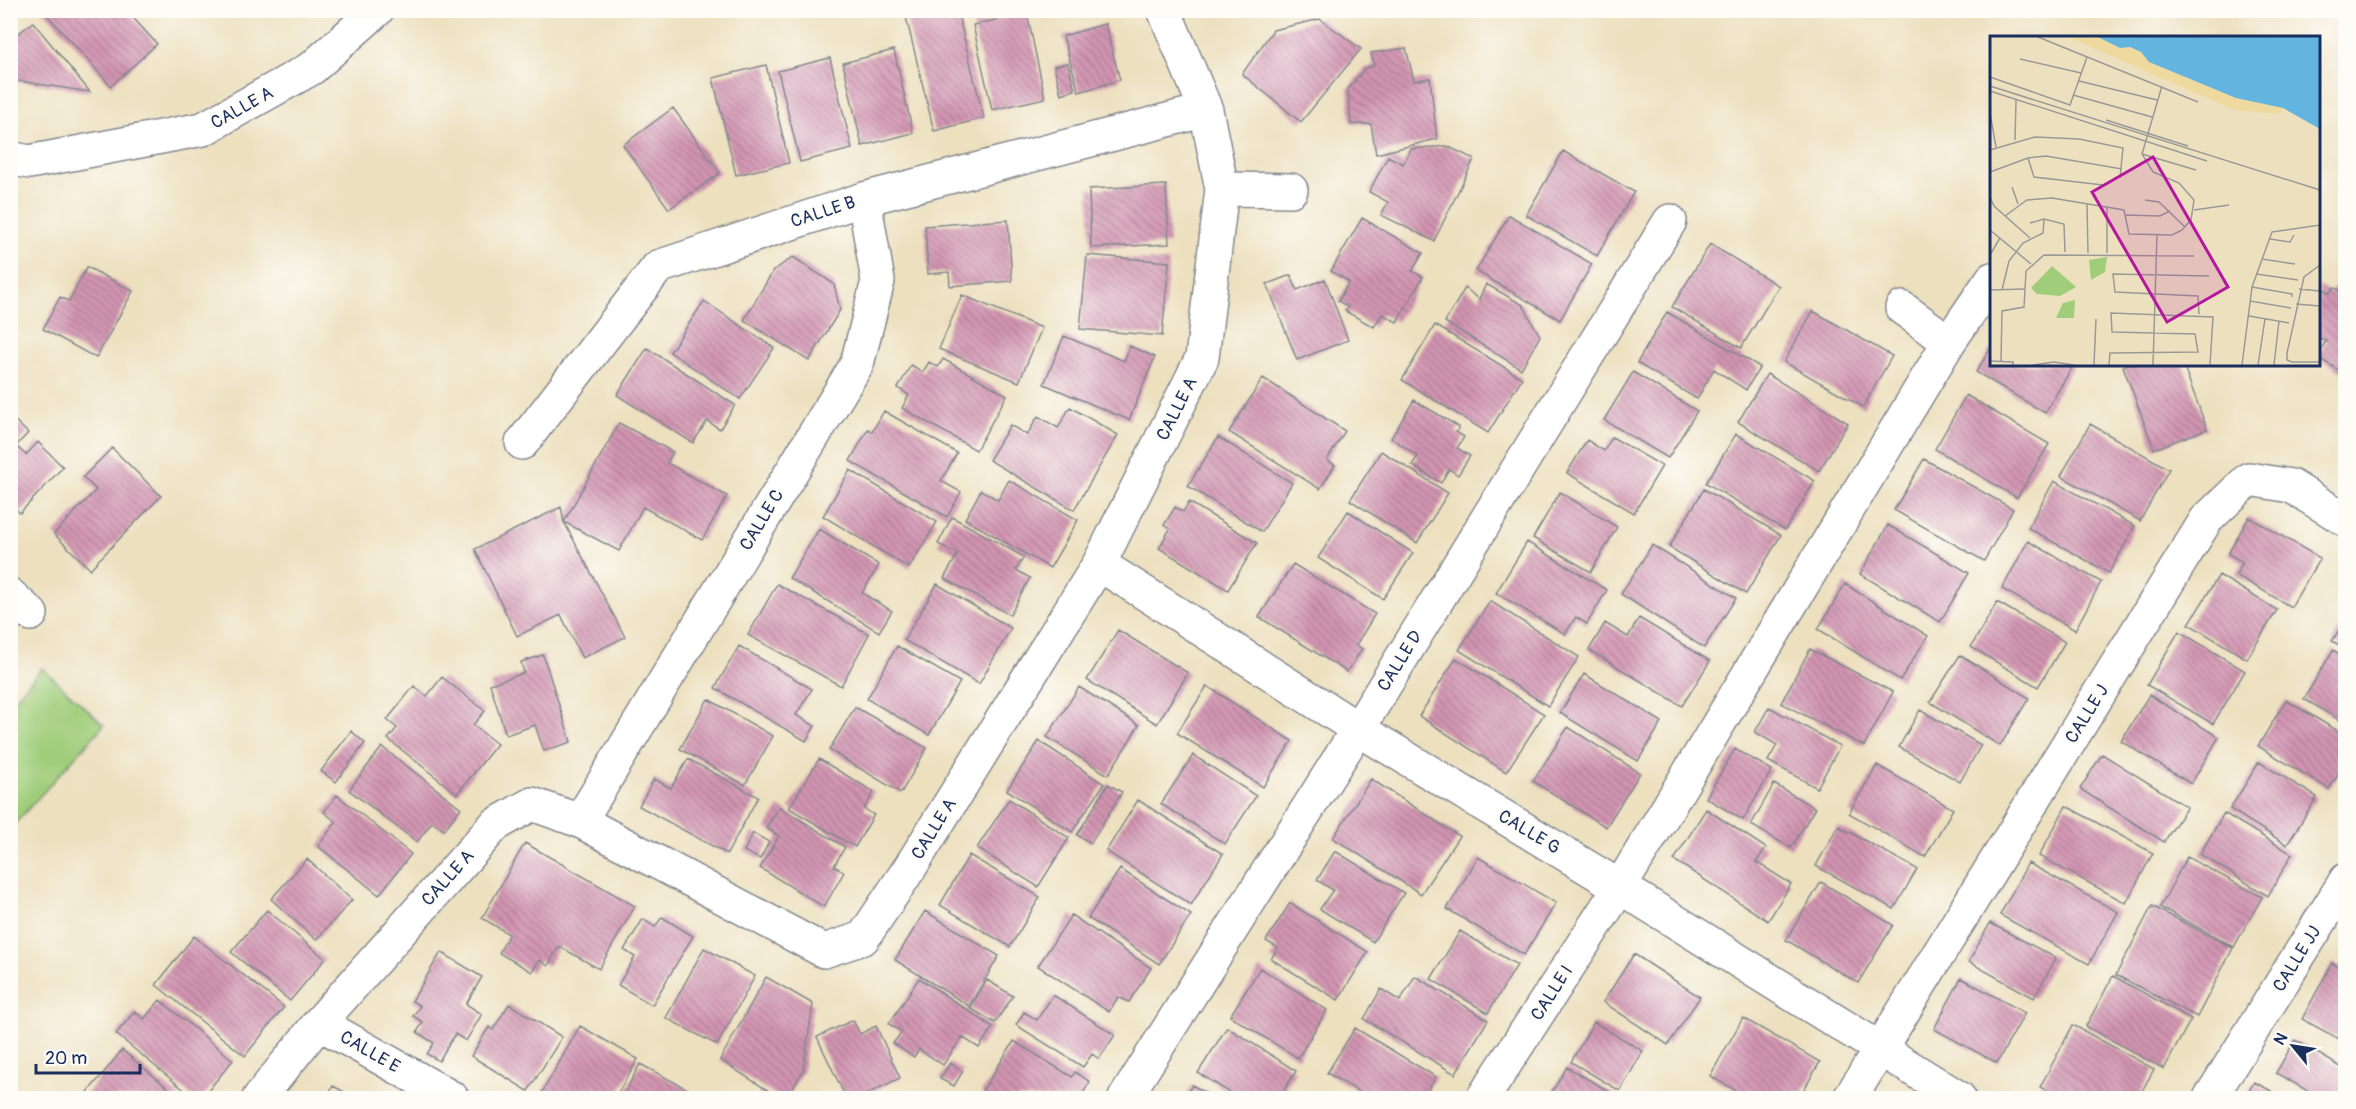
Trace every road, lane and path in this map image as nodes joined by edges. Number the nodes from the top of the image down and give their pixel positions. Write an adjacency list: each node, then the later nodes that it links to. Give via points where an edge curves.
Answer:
1 (377, 10): 4 (street, CALLE A, via 312,68 203,129 29,162)
2 (1164, 10): 3 (street, CALLE A)
3 (1206, 110): 5 (street, CALLE A); 7 (street, CALLE B)
4 (10, 158)
5 (1222, 189): 6 (street); 14 (street, CALLE A, via 1202,358)
6 (1291, 190)
7 (864, 199): 12 (street, CALLE B, via 658,267); 16 (street, CALLE C, via 878,280 857,364)
8 (1670, 221): 15 (street, CALLE D)
9 (1990, 282): 11 (street, CALLE I)
10 (1902, 308): 11 (street)
11 (1949, 342): 18 (street, CALLE I)
12 (522, 443)
13 (2346, 520): 20 (street, CALLE J, via 2291,486 2249,479 2206,520)
14 (1099, 564): 15 (street, CALLE G); 16 (street, CALLE A, via 863,938 824,951)
15 (1358, 729): 18 (street, CALLE G); 23 (street, CALLE D)
16 (580, 821): 19 (street, CALLE A, via 532,804 495,825)
17 (2346, 880): 27 (street, CALLE JJ)
18 (1620, 887): 20 (street, CALLE G); 24 (street, CALLE I)
19 (319, 1023): 21 (street, CALLE A); 22 (street, CALLE E)
20 (1881, 1050): 25 (street); 26 (street, CALLE G)
21 (259, 1098)
22 (452, 1098)
23 (1125, 1098)
24 (1483, 1098)
25 (1850, 1098)
26 (1959, 1098)
27 (2210, 1098)

